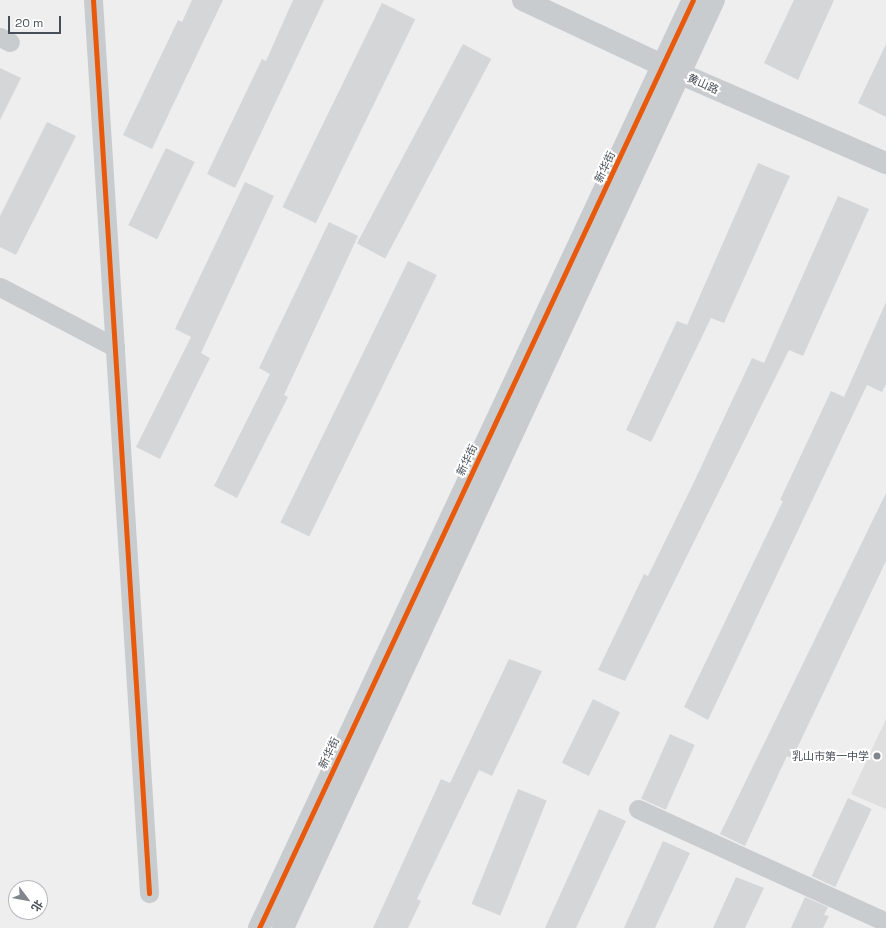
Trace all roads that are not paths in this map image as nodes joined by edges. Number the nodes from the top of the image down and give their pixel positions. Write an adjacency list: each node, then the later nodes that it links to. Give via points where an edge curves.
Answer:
1 (93, 0): 8 (street)
2 (523, 0): 5 (street, 黄山路)
3 (693, 0): 5 (street, 新华街)
4 (714, 0): 5 (street, 新华街)
5 (672, 70): 6 (street, 黄山路); 12 (street, 新华街); 13 (street, 新华街)
6 (886, 163)
7 (0, 287): 8 (street)
8 (115, 347): 10 (street)
9 (638, 810): 11 (street)
10 (149, 893)
11 (886, 922)
12 (259, 928)
13 (283, 928)

